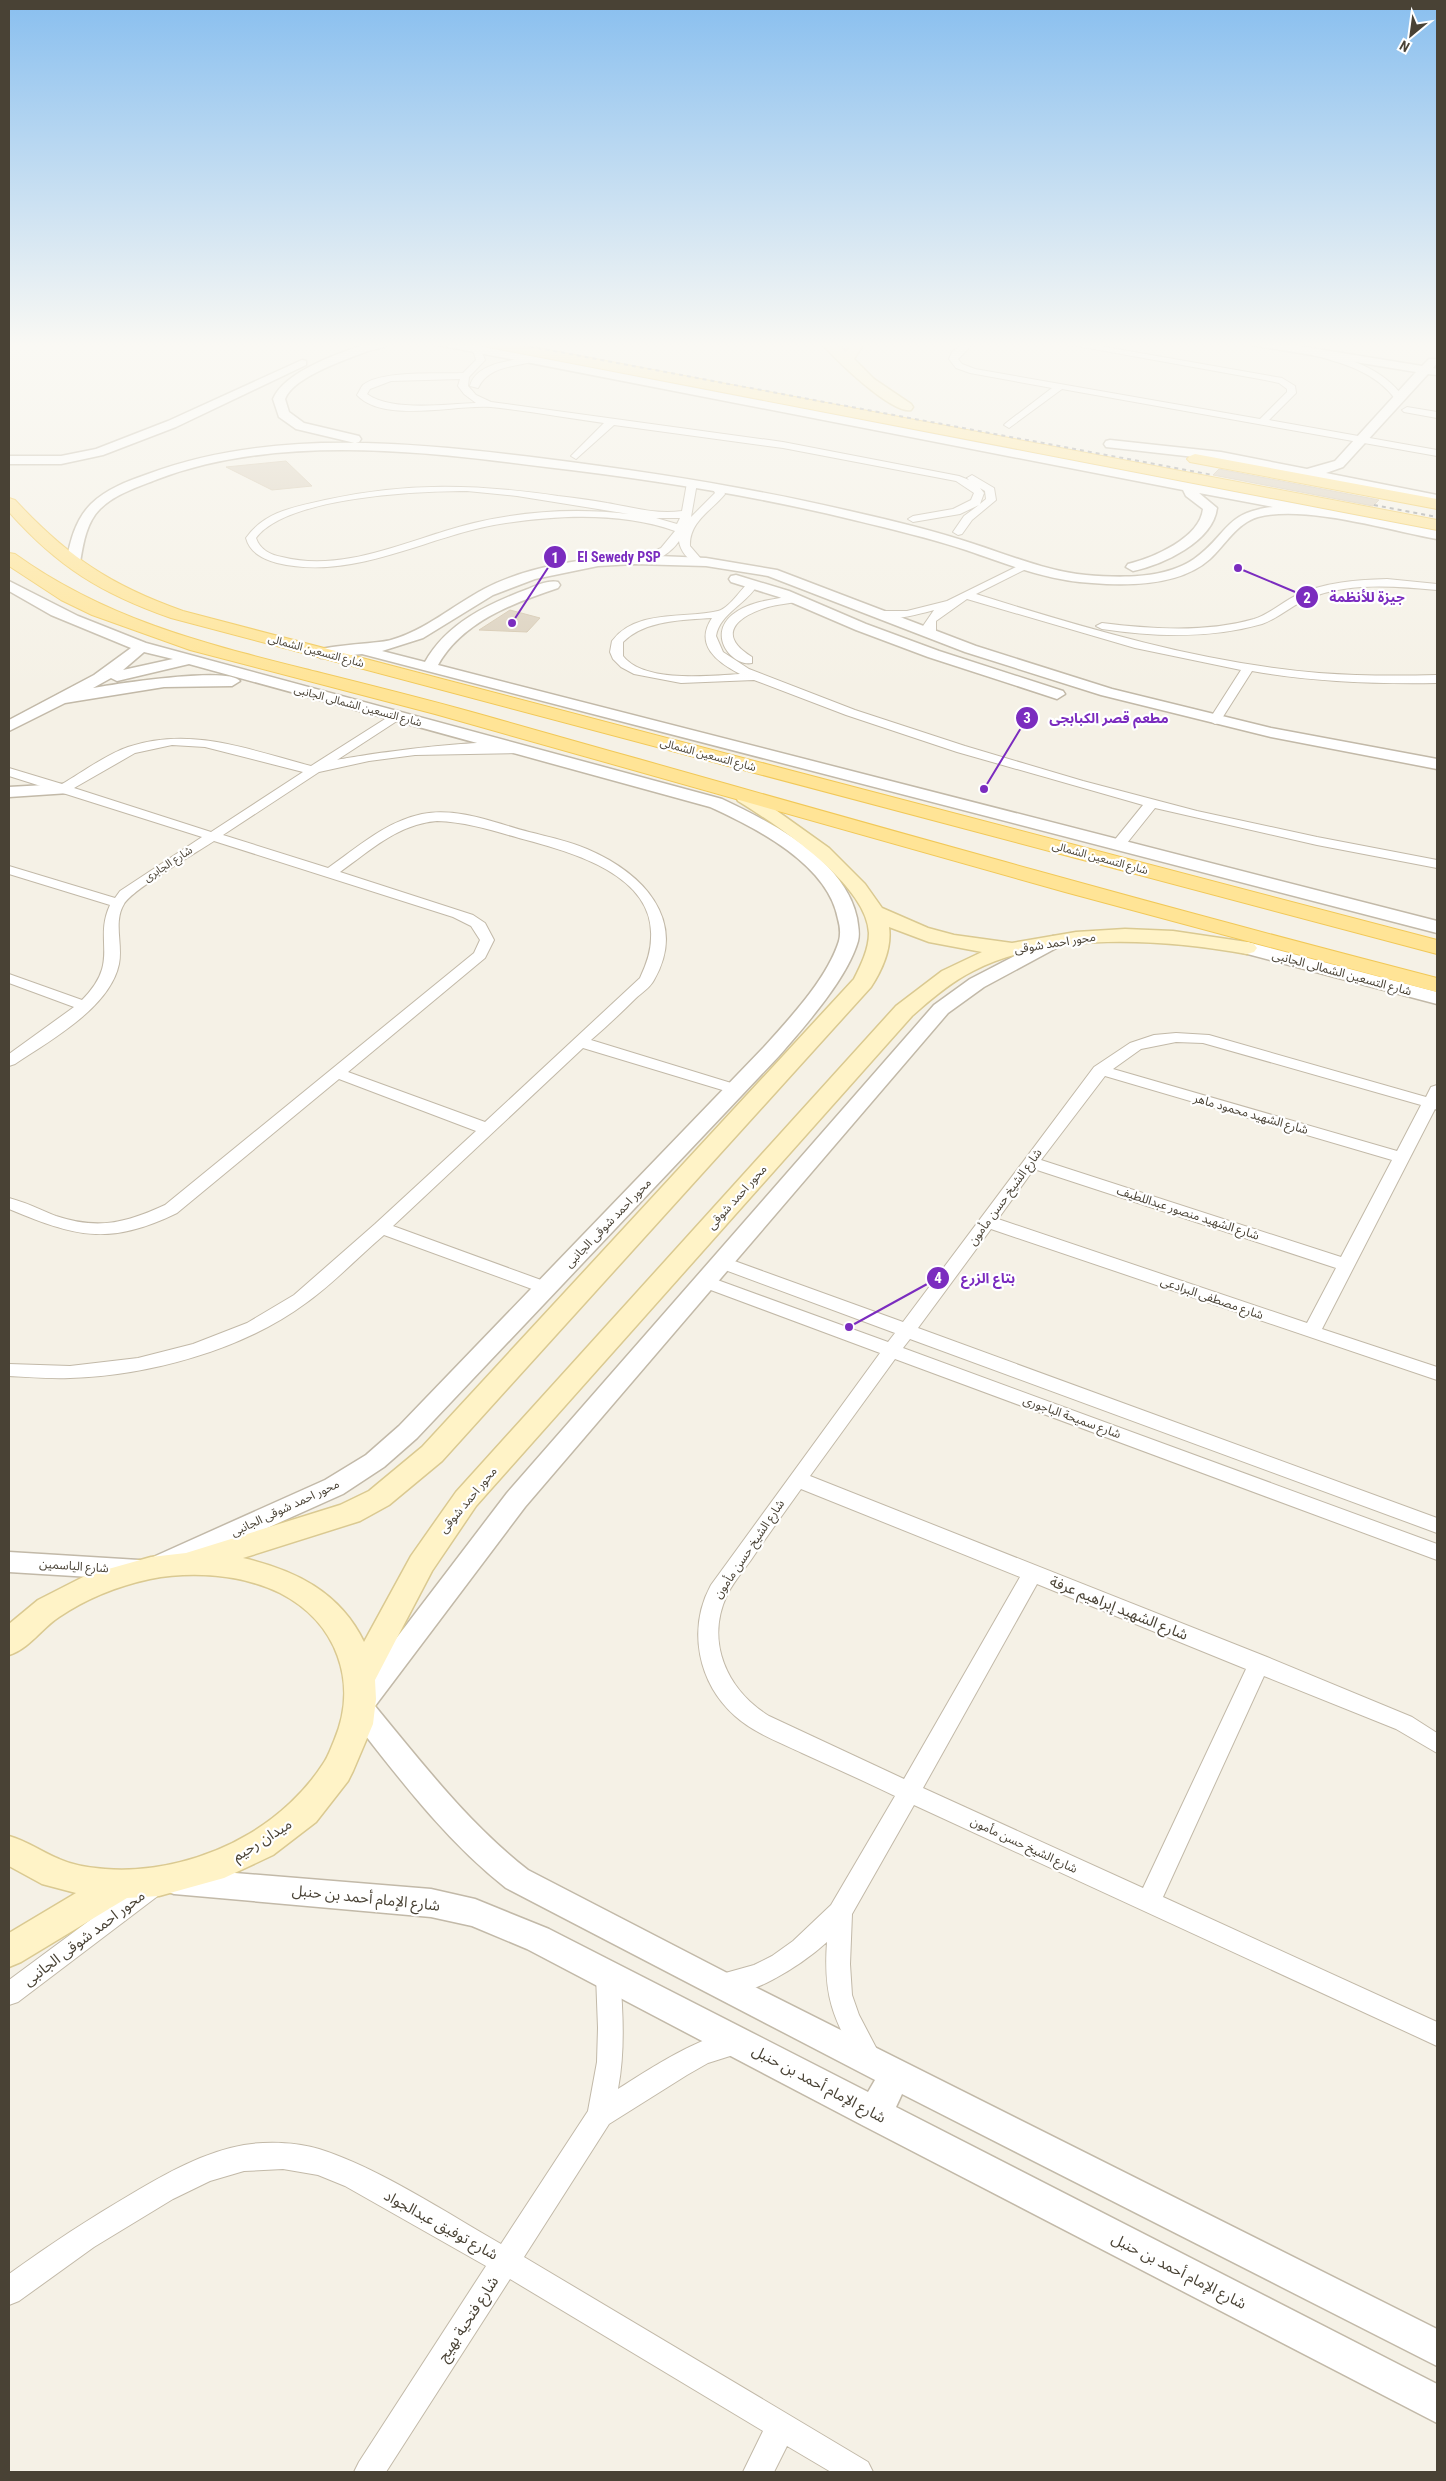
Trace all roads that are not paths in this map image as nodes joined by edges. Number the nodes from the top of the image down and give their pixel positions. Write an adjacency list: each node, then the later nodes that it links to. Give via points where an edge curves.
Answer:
1 (70, 458): 11 (street)
2 (218, 458): 37 (street, via 142,479 109,496 91,512 78,536)
3 (501, 458): 16 (street)
4 (589, 458): 15 (street)
5 (854, 458): 26 (street, via 947,476 975,488 979,496 976,502)
6 (866, 458): 28 (street, via 969,476 986,485 992,495 987,504)
7 (1066, 458): 13 (main road)
8 (1185, 458): 22 (main road)
9 (1228, 458): 14 (street)
10 (1344, 458): 14 (street, via 1336,466)
11 (9, 460)
12 (1354, 469): 18 (street)
13 (1145, 473): 19 (street); 30 (main road)
14 (1306, 473): 18 (street)
15 (703, 474): 16 (street); 17 (street)
16 (692, 483): 17 (street); 25 (street)
17 (721, 483): 29 (street, via 799,492); 36 (street, via 720,494 701,510 685,538 685,547); 38 (street, via 892,526)
18 (1364, 484): 20 (street)
19 (1188, 488): 23 (street); 24 (street)
20 (1437, 499)
21 (9, 503): 37 (main road, شارع التسعين الشمالى, via 35,532)
22 (1437, 504)
23 (1207, 505): 27 (street, via 1238,506); 32 (street, via 1209,517 1171,554 1150,563 1121,568 1088,568 1056,563)
24 (1304, 510): 27 (street); 33 (street)
25 (686, 514): 31 (street); 31 (street, via 661,516 516,492 440,487 368,495 299,509 267,521 256,529 251,538 252,544 264,554 294,563 316,564 361,559 476,525 528,517 608,516 659,522)
26 (948, 514): 28 (street, via 951,519); 29 (street)
27 (1249, 516): 38 (street, via 1200,560 1165,575 1105,580 1062,576)
28 (968, 518): 32 (street)
29 (913, 519): 32 (street)
30 (1437, 525)
31 (680, 529): 35 (street, via 669,548)
32 (958, 532)
33 (1437, 535)
34 (9, 558): 53 (main road, شارع التسعين الشمالى, via 68,596 113,618)
35 (643, 560): 36 (street); 50 (street, via 592,564 529,576 476,598)
36 (697, 560): 39 (street, via 746,567)
37 (72, 563): 55 (main road, شارع التسعين الشمالى, via 97,580 163,608)
38 (1024, 566): 42 (street)
39 (784, 577): 41 (street); 48 (street)
40 (9, 585): 52 (street, شارع التسعين الشمالى الجانبى, via 43,605)
41 (758, 585): 45 (street); 47 (street); 51 (street, via 669,571 588,577 558,583 512,600 466,625)
42 (983, 587): 43 (street, via 1028,607 1076,621 1124,629 1168,631 1250,623 1277,614 1304,597 1346,585 1383,582); 44 (street)
43 (1437, 587)
44 (967, 595): 46 (street); 57 (street, via 1093,634)
45 (795, 599): 60 (street, via 742,613 725,630 729,647 739,656); 69 (street, via 989,674)
46 (953, 602): 48 (street, via 916,612); 49 (street, via 931,619 928,626)
47 (723, 614): 61 (street, via 712,627 710,637 713,646 732,664); 61 (street, via 672,618 640,626 621,637 616,646 617,654 622,662 633,668 665,677)
48 (879, 614): 49 (street)
49 (930, 634): 67 (street, via 1007,662)
50 (418, 635): 51 (street, via 415,640 424,645); 54 (street)
51 (444, 642): 58 (street)
52 (141, 646): 56 (street, شارع التسعين الشمالى الجانبى); 64 (street, via 127,662)
53 (211, 650): 56 (main road); 68 (main road, شارع التسعين الشمالى)
54 (364, 650): 55 (street); 58 (street)
55 (321, 653): 59 (main road, شارع التسعين الشمالى)
56 (192, 661): 63 (street, شارع التسعين الشمالى الجانبى); 64 (street, via 133,671)
57 (1249, 666): 62 (street, via 1346,677); 76 (street)
58 (429, 668): 65 (street)
59 (386, 670): 66 (main road, شارع التسعين الشمالى); 68 (main road, via 410,683 414,689)
60 (772, 671): 61 (street); 92 (street, via 926,728 1023,759)
61 (758, 675): 91 (street, via 808,697 916,735)
62 (1437, 678)
63 (283, 685): 70 (street, via 172,681 132,685); 74 (street, شارع التسعين الشمالى الجانبى)
64 (78, 689): 70 (street)
65 (491, 690): 66 (main road, شارع التسعين الشمالى); 86 (main road, شارع التسعين الشمالى)
66 (470, 692): 75 (main road, via 449,690 437,697)
67 (1114, 694): 71 (street); 72 (street, via 1112,702)
68 (390, 696): 75 (main road, شارع التسعين الشمالى)
69 (1072, 698)
70 (55, 701): 77 (street)
71 (1145, 703): 73 (street, via 1133,707); 76 (street)
72 (1100, 706)
73 (1132, 715)
74 (396, 716): 78 (street, شارع التسعين الشمالى الجانبى); 83 (street, شارع الجابرى)
75 (464, 716): 85 (main road, شارع التسعين الشمالى)
76 (1215, 720): 80 (street)
77 (9, 726)
78 (520, 749): 83 (street, via 415,751); 85 (street, شارع التسعين الشمالى الجانبى)
79 (1437, 751): 80 (street)
80 (1332, 753): 81 (street); 82 (street)
81 (1312, 756)
82 (1437, 764)
83 (312, 770): 87 (street, via 205,743 172,741 131,750); 93 (street, شارع الجابرى)
84 (9, 772): 87 (street)
85 (654, 779): 89 (main road, شارع التسعين الشمالى); 90 (street, شارع التسعين الشمالى الجانبى)
86 (861, 787): 94 (street); 99 (main road, شارع التسعين الشمالى)
87 (63, 789): 88 (street); 93 (street)
88 (9, 792)
89 (745, 796): 101 (main road, via 821,852 846,875); 104 (main road, شارع التسعين الشمالى)
90 (716, 803): 114 (street, محور احمد شوقى الجانبى, via 760,825 814,862 846,906 851,935 826,984 804,1013)
91 (1151, 804): 92 (street); 94 (street)
92 (1277, 828): 95 (street); 96 (street)
93 (212, 836): 98 (street); 100 (street, شارع الجابرى)
94 (1118, 845): 99 (street)
95 (1437, 855)
96 (1437, 864)
97 (9, 870): 100 (street)
98 (330, 874): 110 (street, via 392,830 422,818 440,816 474,820 581,851 606,863 639,889 653,908 660,931 660,945 656,963 647,980); 113 (street, via 472,919 482,927 487,940 480,955)
99 (1242, 885): 102 (street); 105 (main road, شارع التسعين الشمالى)
100 (116, 903): 109 (street, via 112,913 110,970 101,988)
101 (872, 911): 106 (main road, via 935,938); 135 (main road, via 878,925 878,944 863,982 432,1454 379,1498 350,1513)
102 (1437, 927)
103 (1053, 942): 104 (main road, محور احمد شوقى, via 1106,935 1165,935); 106 (main road, محور احمد شوقى); 122 (street, via 977,983 941,1009)
104 (1251, 942): 108 (main road, شارع التسعين الشمالى)
105 (1437, 947)
106 (1013, 949): 140 (main road, محور احمد شوقى, via 966,966 934,986 904,1011 466,1499 425,1556)
107 (9, 978): 109 (street)
108 (1437, 995)
109 (85, 1006): 111 (street)
110 (580, 1042): 114 (street); 116 (street)
111 (10, 1058)
112 (1100, 1070): 115 (street, شارع الشيخ حسن مأمون, via 1135,1046 1180,1036 1204,1038); 117 (street, شارع الشهيد محمود ماهر); 118 (street, شارع الشيخ حسن مأمون)
113 (336, 1073): 116 (street); 119 (street, via 171,1209 154,1219 119,1229 86,1230 66,1227)
114 (735, 1088): 125 (street, محور احمد شوقى الجانبى)
115 (1435, 1099): 117 (street)
116 (487, 1129): 121 (street)
117 (1402, 1158): 123 (street)
118 (1031, 1162): 120 (street, شارع الشيخ حسن مأمون); 123 (street, شارع الشهيد منصور عبداللطيف)
119 (9, 1203)
120 (988, 1222): 126 (street, شارع الشيخ حسن مأمون); 127 (street, شارع مصطفى البرادعى)
121 (381, 1228): 125 (street); 129 (street, via 300,1299 253,1326 198,1349 104,1370)
122 (723, 1263): 124 (street); 126 (street, شارع سميحة الباجورى)
123 (1346, 1265): 127 (street)
124 (706, 1282): 128 (street, شارع سميحة الباجورى); 140 (street, via 652,1340 516,1500)
125 (546, 1288): 136 (street, محور احمد شوقى الجانبى, via 408,1432 375,1461 334,1487)
126 (906, 1330): 128 (street, شارع الشيخ حسن مأمون); 132 (street, شارع سميحة الباجورى)
127 (1312, 1331): 130 (street, شارع مصطفى البرادعى)
128 (891, 1350): 131 (street, شارع الشيخ حسن مأمون); 133 (street, شارع سميحة الباجورى)
129 (9, 1370)
130 (1437, 1374)
131 (797, 1480): 137 (street, شارع الشهيد إبراهيم عرفة); 142 (street, شارع الشيخ حسن مأمون, via 718,1591 707,1627 709,1656 721,1684 743,1709 772,1729)
132 (1433, 1520)
133 (1437, 1552)
134 (9, 1562): 136 (street, شارع الياسمين)
135 (190, 1563): 136 (main road, ميدان رحيم); 140 (main road, ميدان رحيم, via 232,1565 264,1573 305,1592 332,1615 352,1644)
136 (147, 1569): 138 (main road, ميدان رحيم, via 104,1581 71,1596 40,1615)
137 (1033, 1573): 139 (street, شارع الشهيد إبراهيم عرفة); 142 (street)
138 (9, 1644)
139 (1258, 1663): 141 (street, شارع الشهيد إبراهيم عرفة, via 1404,1723); 146 (street)
140 (361, 1697): 144 (main road, ميدان رحيم, via 353,1741 337,1772 313,1802 283,1830 248,1852 208,1870); 150 (street, via 467,1837 490,1860 517,1879)
141 (1437, 1744)
142 (909, 1792): 146 (street, شارع الشيخ حسن مأمون); 147 (street)
143 (9, 1850): 145 (main road, ميدان رحيم, via 27,1863 70,1879)
144 (162, 1881): 145 (main road, ميدان رحيم); 149 (street, شارع الإمام أحمد بن حنبل, via 430,1903 475,1913 538,1939); 151 (street, محور احمد شوقى الجانبى)
145 (119, 1885): 148 (main road)
146 (1149, 1902): 152 (street, شارع الشيخ حسن مأمون)
147 (840, 1913): 150 (street, via 803,1949 782,1963 757,1975); 154 (street, via 840,1994 849,2020)
148 (9, 1951)
149 (608, 1975): 153 (street, شارع الإمام أحمد بن حنبل); 156 (street, شارع فتحية بهيج, via 610,2062)
150 (720, 1985): 154 (street)
151 (9, 1994)
152 (1436, 2028)
153 (740, 2042): 155 (street, شارع الإمام أحمد بن حنبل); 156 (street, شارع فتحية بهيج, via 703,2053 678,2066)
154 (882, 2066): 155 (street); 159 (street)
155 (874, 2114): 160 (street, شارع الإمام أحمد بن حنبل)
156 (600, 2115): 157 (street, شارع فتحية بهيج)
157 (504, 2261): 158 (street, شارع توفيق عبدالجواد, via 354,2176 318,2162 283,2156 244,2158 206,2169 164,2190 84,2238); 161 (street, شارع توفيق عبدالجواد); 162 (street, شارع فتحية بهيج)
158 (9, 2291)
159 (1437, 2348)
160 (1437, 2404)
161 (781, 2426): 163 (street); 164 (street, شارع توفيق عبدالجواد)
162 (369, 2472)
163 (758, 2472)
164 (858, 2472)

